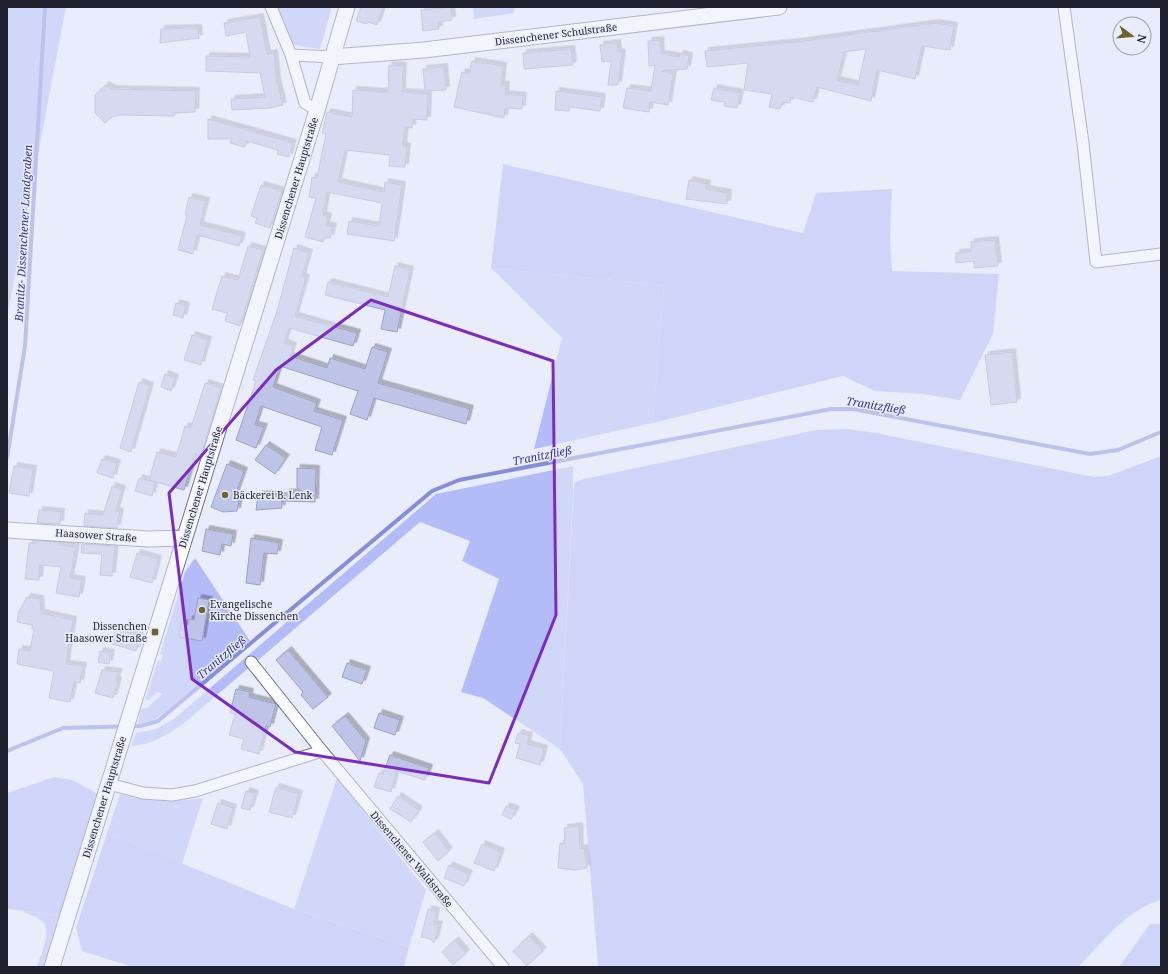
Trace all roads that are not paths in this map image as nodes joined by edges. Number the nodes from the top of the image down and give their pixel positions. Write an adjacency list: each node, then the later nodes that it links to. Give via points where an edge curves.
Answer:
1 (270, 7): 5 (street)
2 (347, 7): 6 (street, Dissenchener Hauptstraße)
3 (779, 7): 6 (street, Dissenchener Schulstraße, via 424,50)
4 (1064, 7): 8 (street, via 1096,262)
5 (290, 55): 6 (street); 7 (street, via 305,103)
6 (332, 57): 7 (street, Dissenchener Hauptstraße)
7 (318, 107): 10 (street, Dissenchener Hauptstraße)
8 (1161, 254)
9 (7, 530): 10 (street, Haasower Straße)
10 (184, 538): 13 (street, Dissenchener Hauptstraße)
11 (251, 662): 12 (street, Dissenchener Waldstraße)
12 (322, 751): 13 (street, via 195,791 172,795 143,793); 15 (street, Dissenchener Waldstraße)
13 (109, 784): 14 (street, Dissenchener Hauptstraße)
14 (52, 967)
15 (503, 967)

